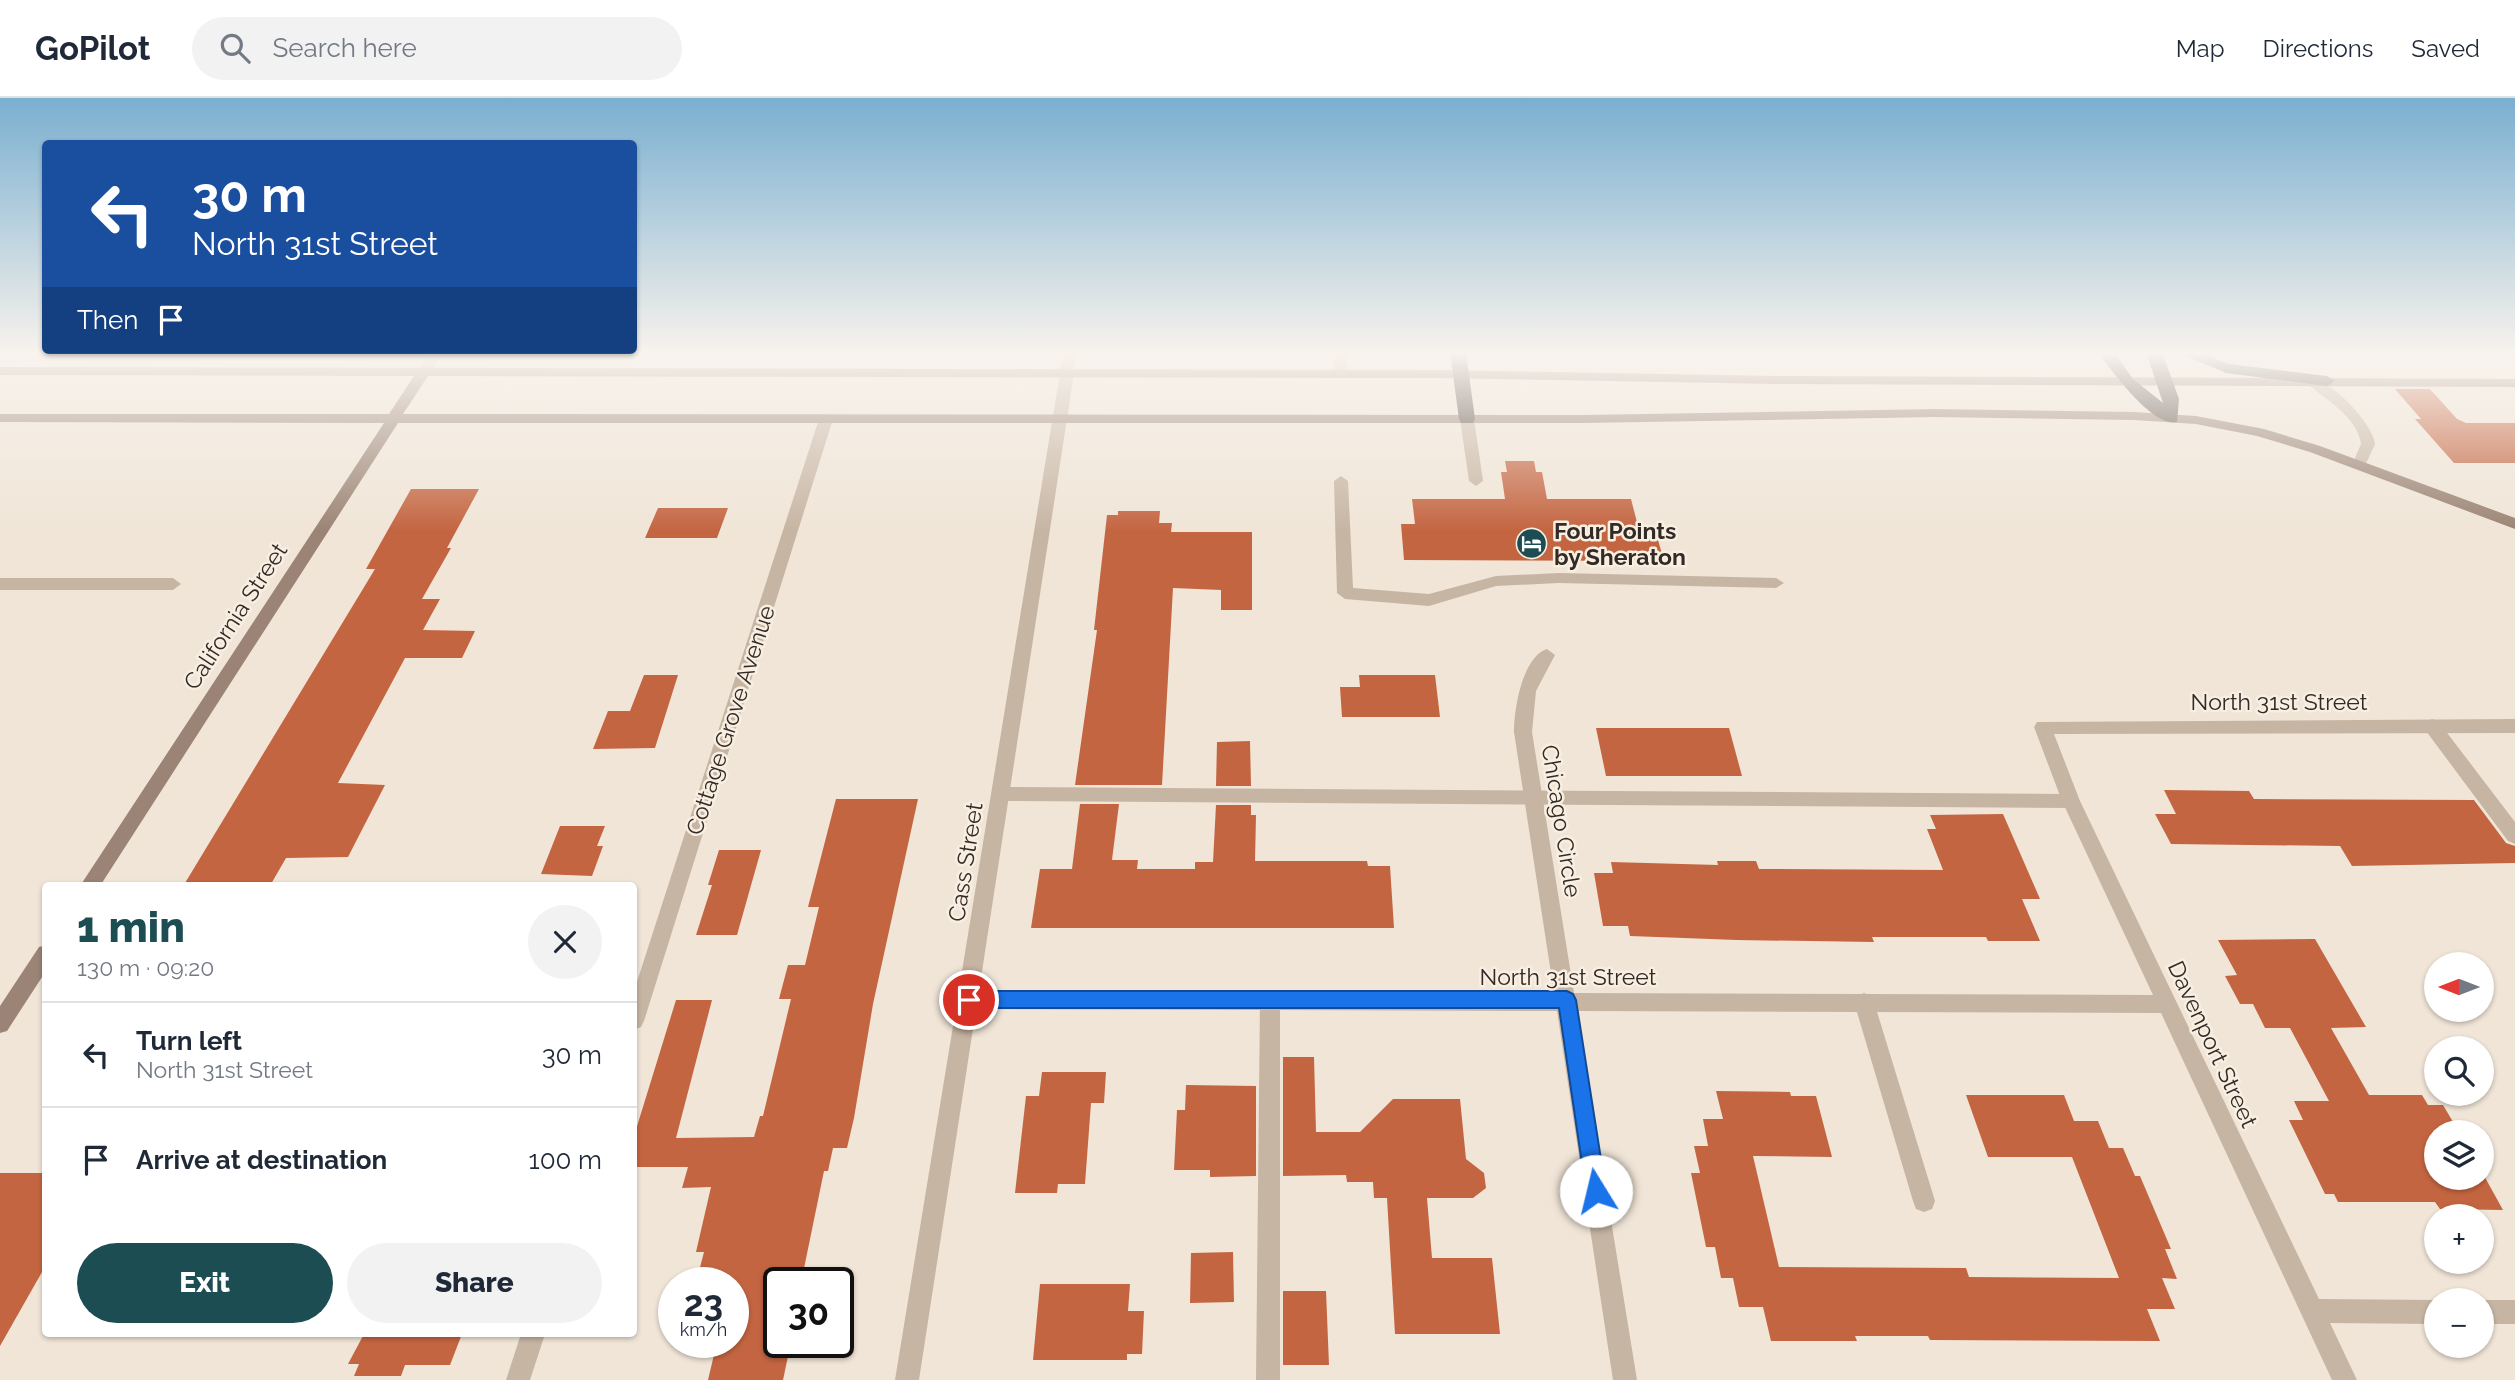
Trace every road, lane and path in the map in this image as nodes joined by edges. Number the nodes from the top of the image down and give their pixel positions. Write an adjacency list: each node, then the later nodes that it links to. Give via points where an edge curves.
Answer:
1 (397, 412): 9 (main road, California Street)
2 (1061, 412): 11 (street, Cass Street)
3 (1466, 412): 12 (highway)
4 (2163, 412): 8 (highway)
5 (2171, 412): 8 (highway)
6 (2348, 412): 13 (street, via 2368,443)
7 (0, 418): 9 (main road)
8 (2171, 418): 12 (main road, via 1935,413); 13 (main road, via 2259,432)
9 (392, 419): 10 (main road); 28 (main road, California Street)
10 (826, 419): 11 (main road); 35 (street, Cottage Grove Avenue)
11 (1060, 419): 12 (main road); 24 (street, Cass Street)
12 (1467, 419): 15 (street)
13 (2358, 465): 16 (main road)
14 (1341, 481): 17 (street, via 1345,593 1429,600 1496,581 1559,579)
15 (1476, 481)
16 (2515, 524)
17 (1776, 583)
18 (0, 584): 19 (street)
19 (173, 584)
20 (1546, 655): 25 (street, Chicago Circle, via 1523,699)
21 (2432, 726): 22 (street, North 31st Street); 23 (street, North 31st Street); 27 (street)
22 (2515, 726)
23 (2043, 727): 26 (street, Davenport Street)
24 (1001, 794): 25 (street); 30 (street, Cass Street)
25 (1533, 797): 26 (street); 32 (street, Chicago Circle)
26 (2071, 802): 34 (street, Davenport Street)
27 (2515, 836)
28 (92, 882)
29 (42, 959): 36 (main road)
30 (969, 1000): 31 (street, North 31st Street); 44 (street, Cass Street)
31 (1270, 1000): 32 (street, North 31st Street); 45 (street)
32 (1567, 1000): 33 (street, North 31st Street); 46 (street, Chicago Circle)
33 (1864, 1002): 34 (street, North 31st Street); 37 (street)
34 (2166, 1004): 38 (street, Davenport Street)
35 (637, 1012)
36 (0, 1024)
37 (1924, 1201)
38 (2313, 1311): 39 (street); 47 (street, Davenport Street)
39 (2424, 1312)
40 (2494, 1312): 41 (street)
41 (2515, 1312)
42 (532, 1337): 43 (street)
43 (519, 1380)
44 (907, 1380)
45 (1268, 1380)
46 (1625, 1380)
47 (2345, 1380)

